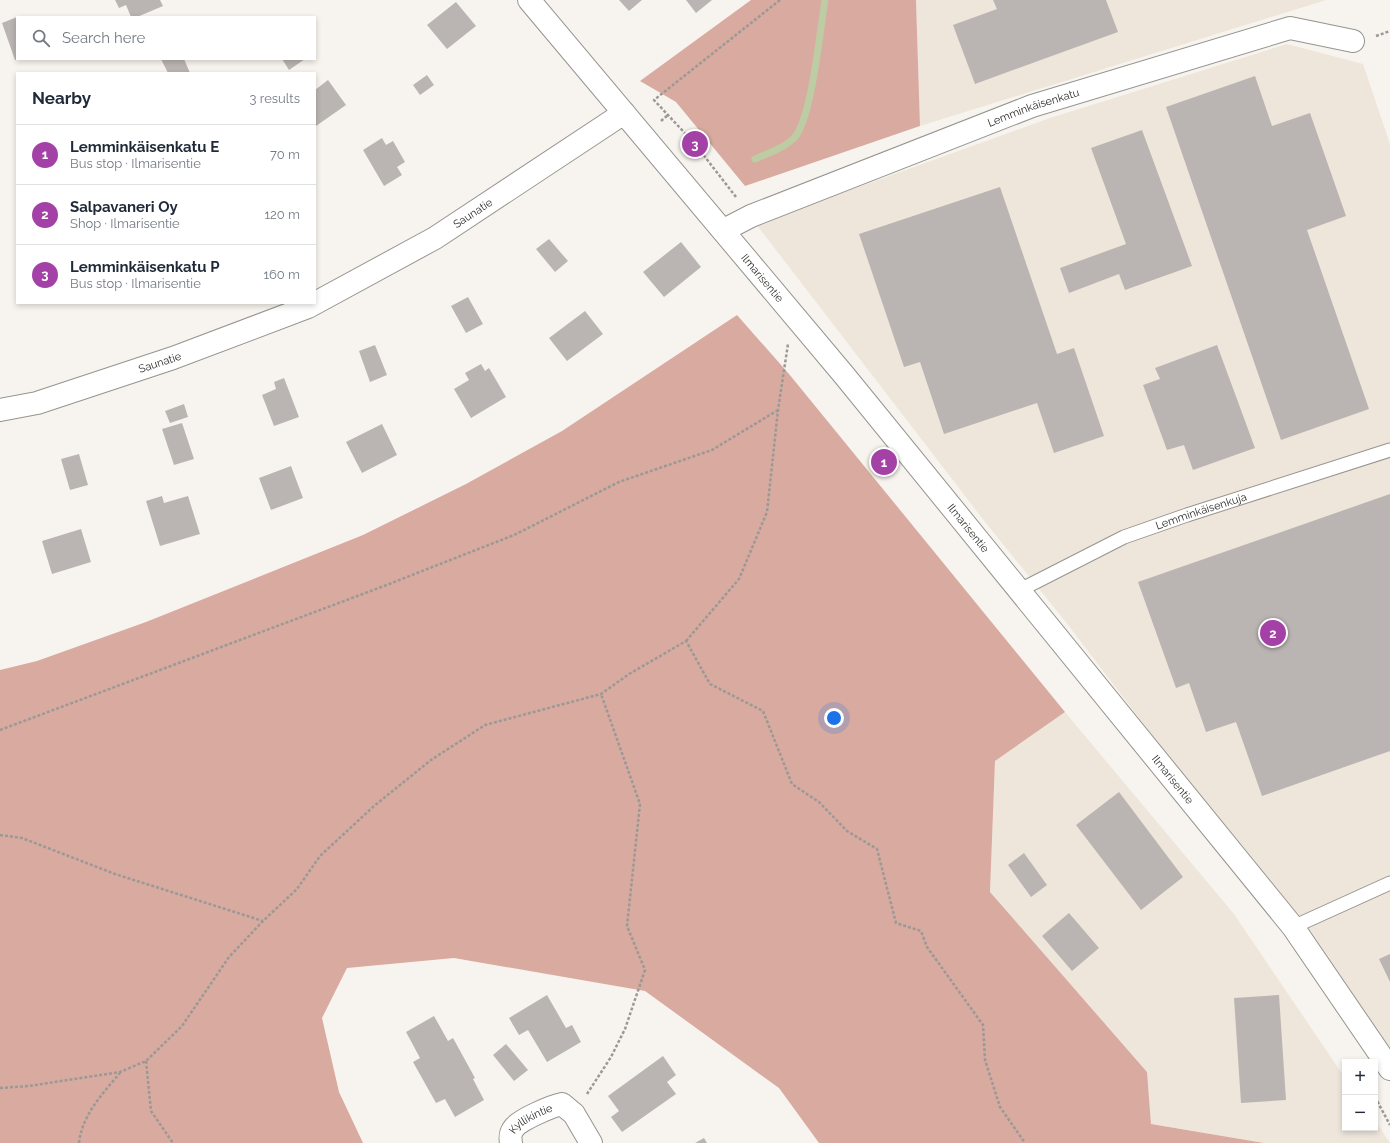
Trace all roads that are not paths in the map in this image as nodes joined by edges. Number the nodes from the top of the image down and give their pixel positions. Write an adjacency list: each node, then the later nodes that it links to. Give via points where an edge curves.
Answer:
1 (529, 0): 3 (street, Ilmarisentie)
2 (1353, 41): 4 (street, Lemminkäisenkatu, via 1290,28 1032,106 752,216)
3 (624, 113): 4 (street, Ilmarisentie); 5 (street, Saunatie, via 434,238)
4 (724, 230): 9 (street, Ilmarisentie)
5 (316, 303)
6 (313, 304): 7 (street, Saunatie, via 173,358 37,403)
7 (0, 410)
8 (1390, 450): 9 (lane, Lemminkäisenkuja, via 1194,512 1124,537)
9 (1020, 590): 11 (street, Ilmarisentie)
10 (1390, 883): 11 (lane)
11 (1293, 927): 12 (street, Ilmarisentie)
12 (1390, 1069)
13 (510, 1143): 14 (street, Kyllikintie, via 514,1126 551,1106 562,1104 574,1114)
14 (591, 1143)

